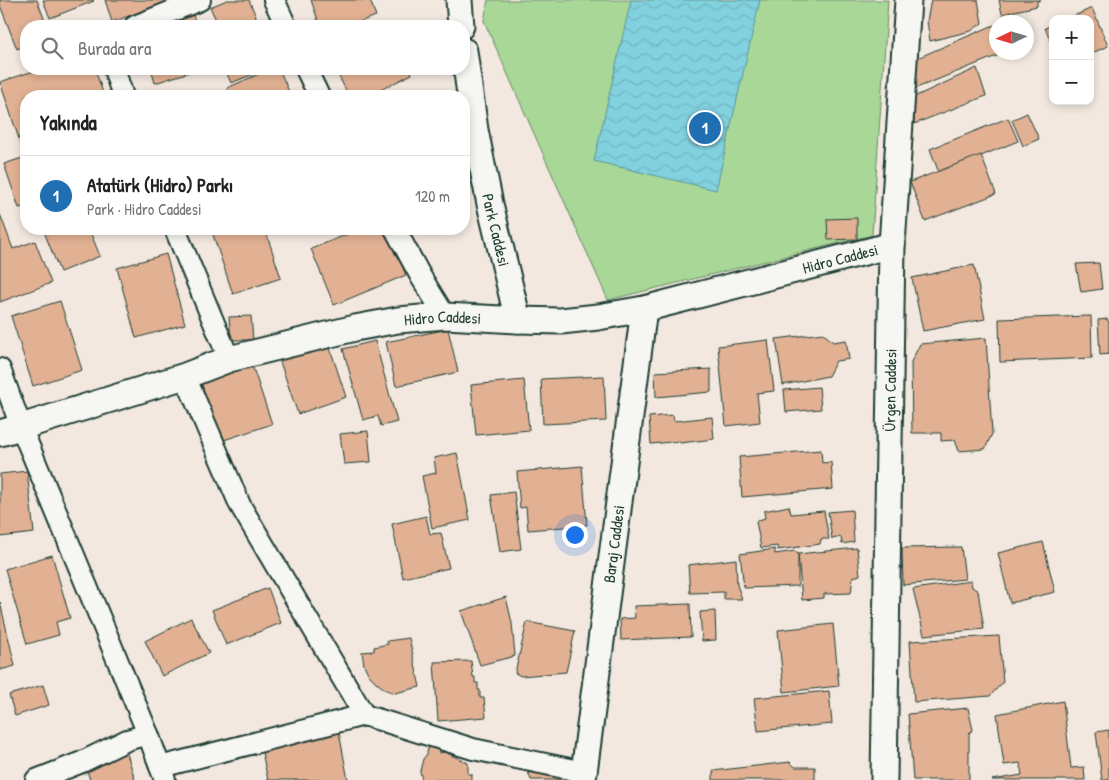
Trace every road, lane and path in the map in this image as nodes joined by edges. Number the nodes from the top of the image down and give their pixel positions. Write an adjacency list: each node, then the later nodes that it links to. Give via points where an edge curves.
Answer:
1 (200, 0): 5 (street)
2 (274, 0): 6 (street)
3 (459, 0): 7 (street)
4 (908, 0): 17 (street, Ürgen Caddesi)
5 (151, 20)
6 (283, 20)
7 (461, 20)
8 (116, 75): 11 (street)
9 (309, 75): 12 (street)
10 (467, 75): 13 (street, Park Caddesi)
11 (121, 90)
12 (316, 90)
13 (469, 90)
14 (470, 94): 20 (street, Park Caddesi, via 490,204)
15 (177, 235): 21 (street)
16 (398, 235): 19 (street)
17 (892, 246): 18 (street, Hidro Caddesi); 30 (street, Ürgen Caddesi)
18 (644, 309): 20 (street, Hidro Caddesi, via 598,318); 28 (street, Baraj Caddesi)
19 (445, 316): 20 (street, Hidro Caddesi); 21 (street, Hidro Caddesi, via 356,328)
20 (518, 320)
21 (229, 359): 23 (street, Hidro Caddesi)
22 (0, 369): 24 (street)
23 (185, 376): 24 (street, Hidro Caddesi); 25 (street, via 240,505)
24 (10, 430): 26 (street)
25 (364, 715): 27 (street); 28 (street)
26 (148, 734): 27 (street); 29 (street)
27 (162, 773)
28 (583, 776)
29 (36, 780)
30 (884, 780)

